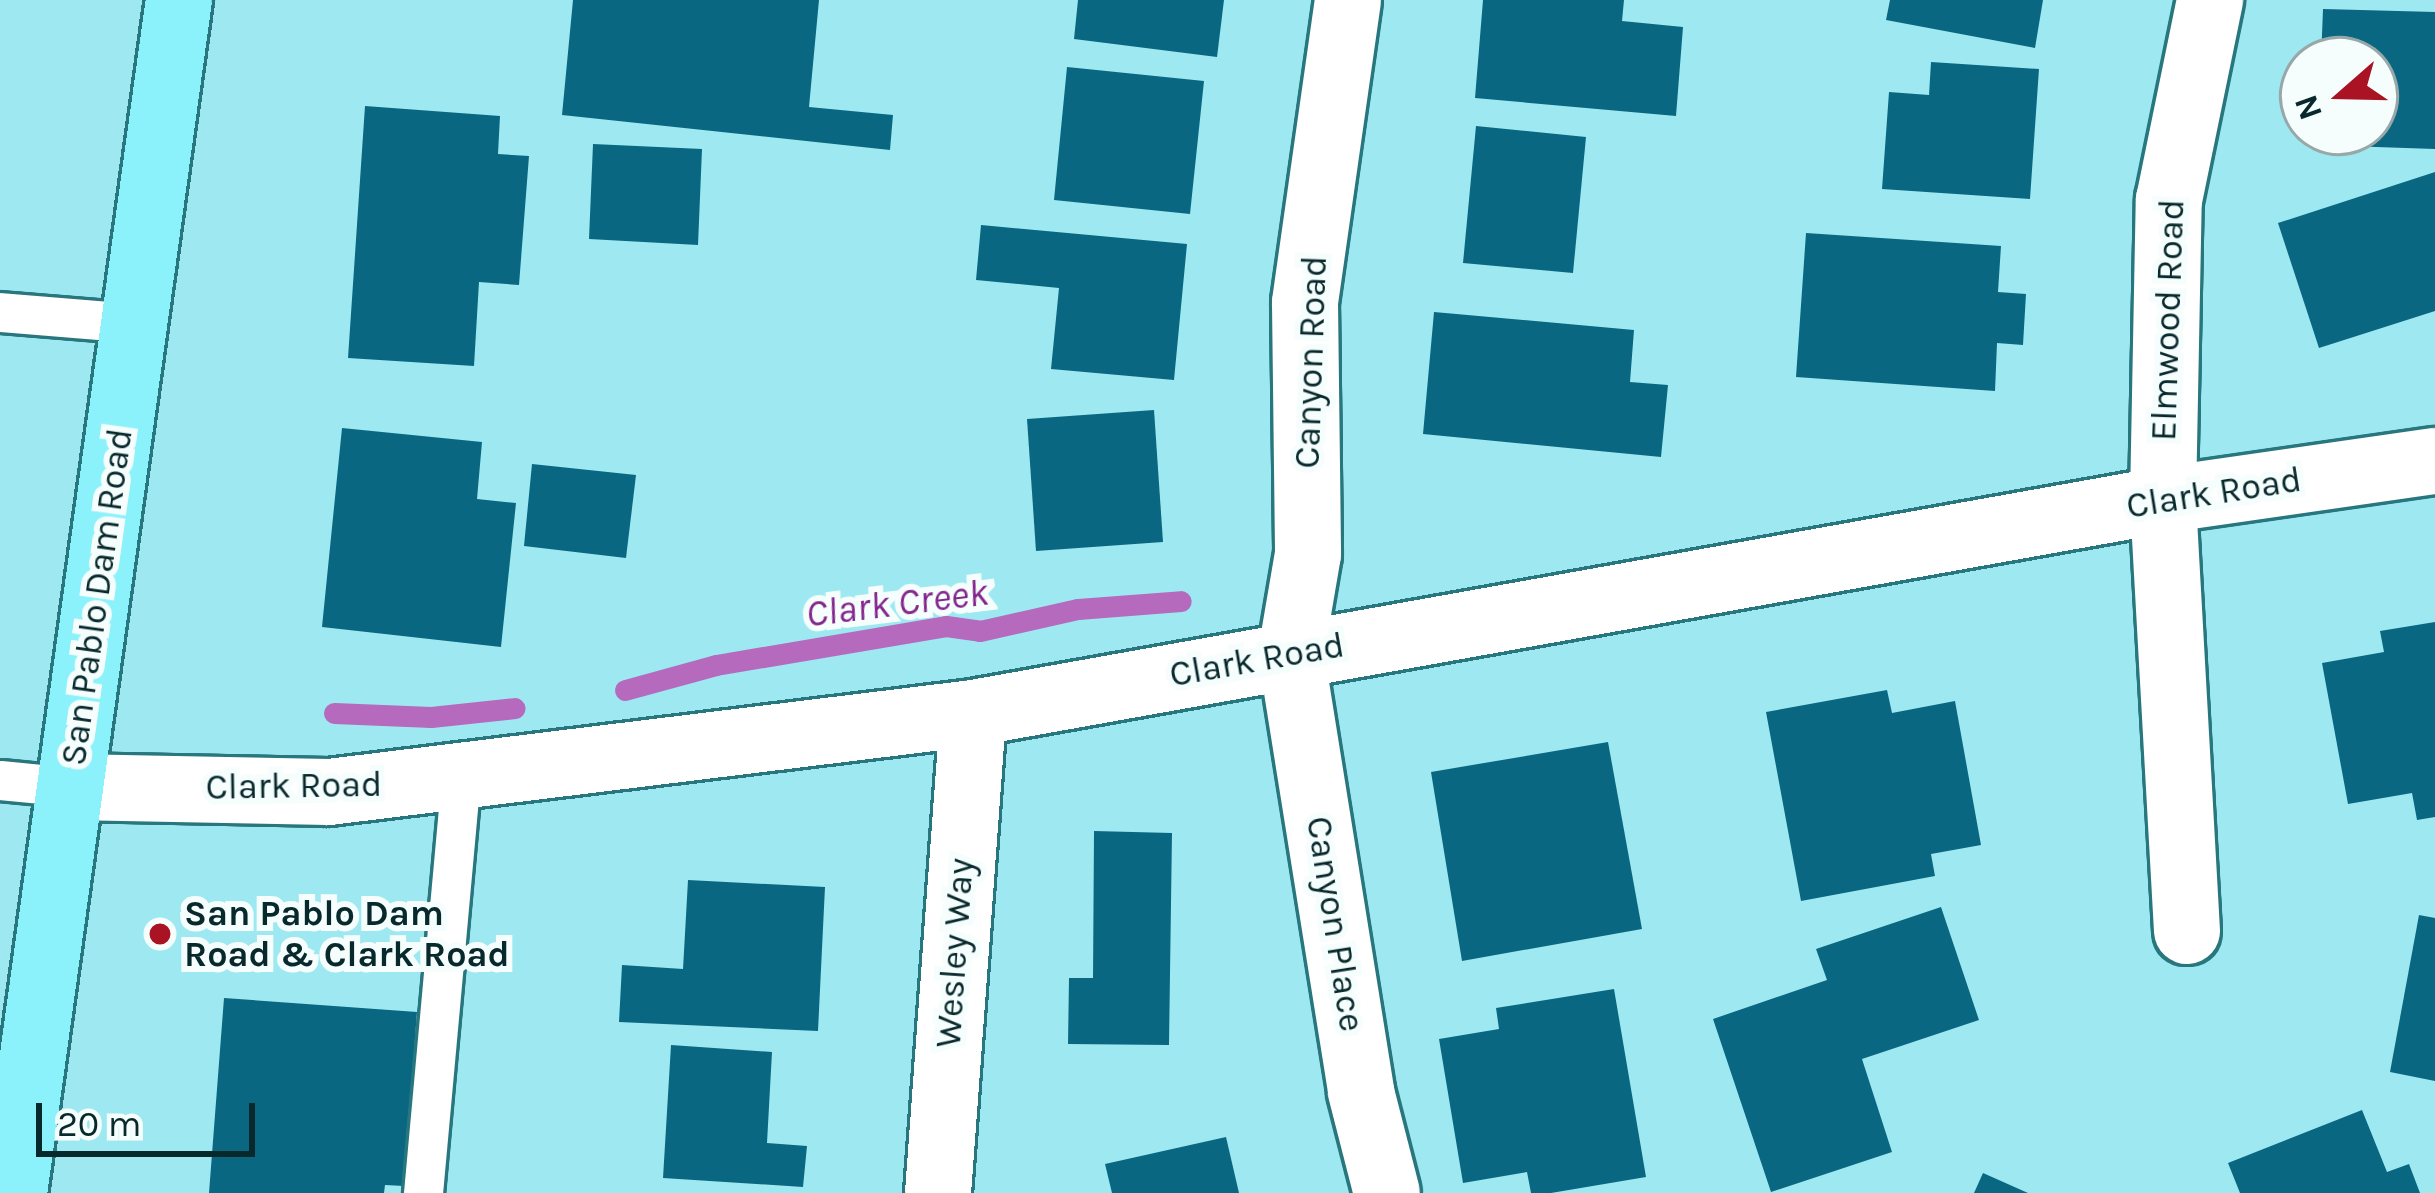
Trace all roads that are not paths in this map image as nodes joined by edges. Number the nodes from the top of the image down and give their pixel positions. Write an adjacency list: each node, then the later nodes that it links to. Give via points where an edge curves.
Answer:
1 (179, 0): 5 (main road, San Pablo Dam Road)
2 (1348, 0): 8 (street, Canyon Road, via 1305,303 1307,554)
3 (2210, 0): 7 (street, Elmwood Road, via 2169,200)
4 (0, 312): 5 (lane)
5 (135, 323): 12 (main road, San Pablo Dam Road)
6 (2435, 460): 7 (street, Clark Road)
7 (2163, 500): 8 (street, Clark Road); 13 (street, Elmwood Road)
8 (1291, 653): 9 (street, Clark Road); 17 (street, Canyon Place, via 1361,1093)
9 (974, 712): 10 (street, Clark Road); 16 (street, Wesley Way)
10 (461, 776): 12 (street, Clark Road, via 328,792); 15 (lane)
11 (0, 780): 12 (lane)
12 (71, 787): 14 (main road, San Pablo Dam Road)
13 (2187, 931)
14 (14, 1193)
15 (423, 1193)
16 (938, 1193)
17 (1388, 1193)

